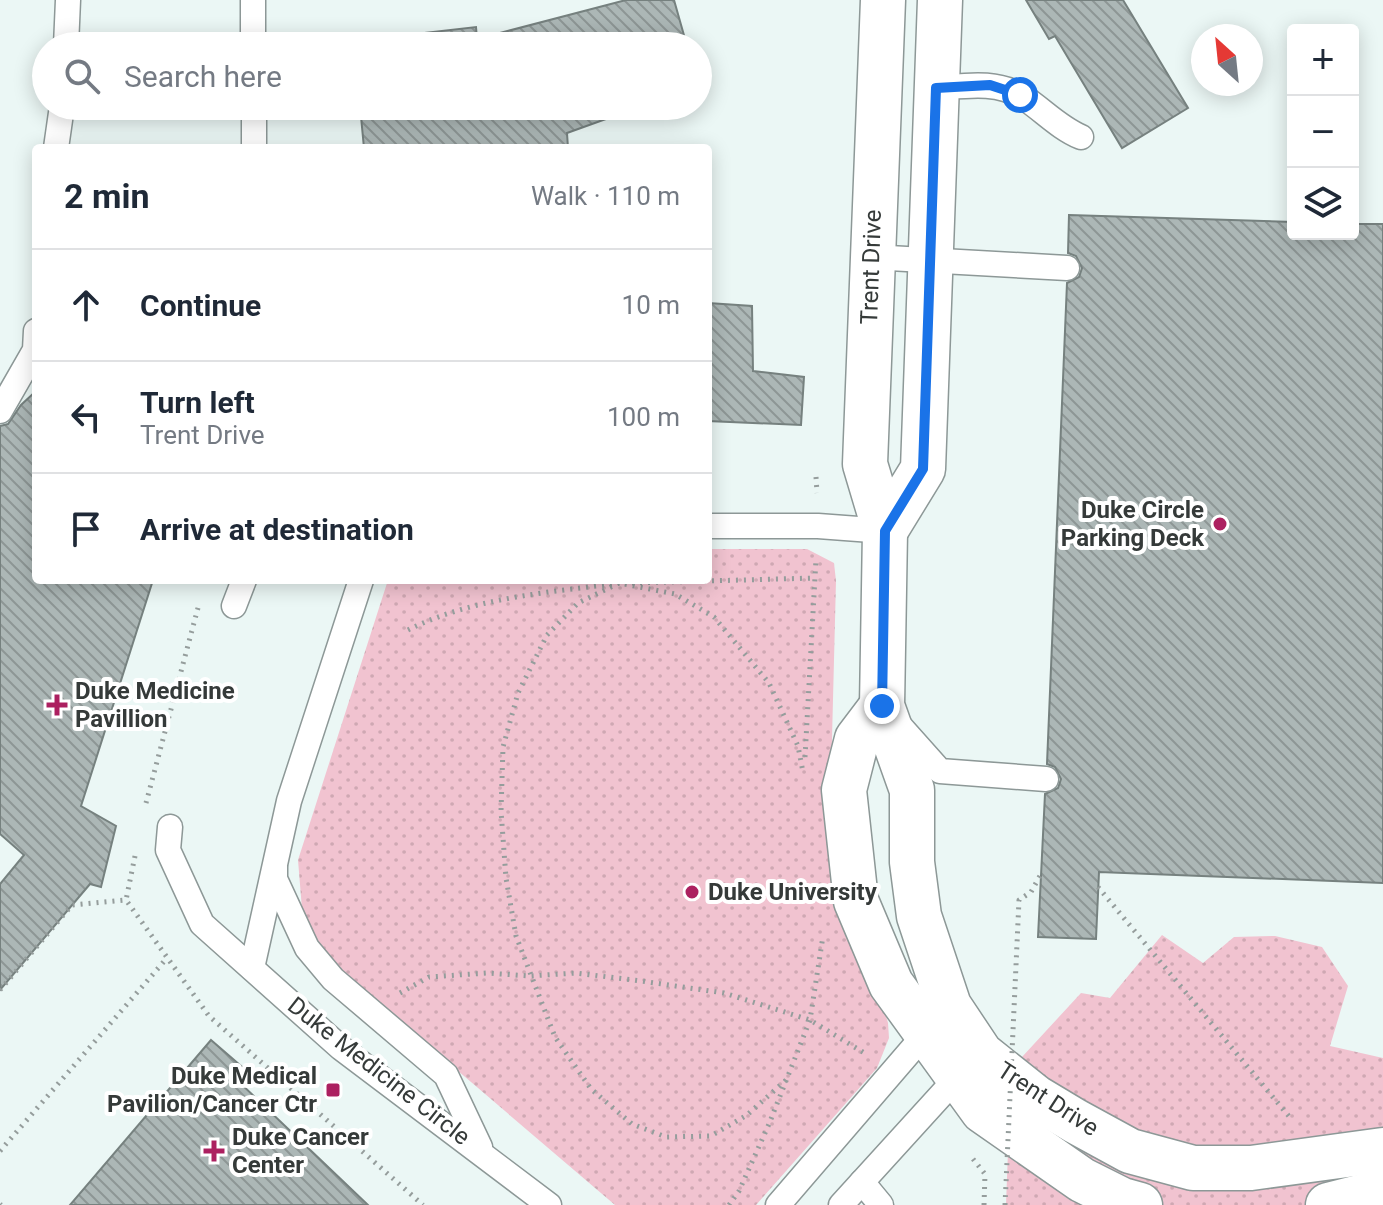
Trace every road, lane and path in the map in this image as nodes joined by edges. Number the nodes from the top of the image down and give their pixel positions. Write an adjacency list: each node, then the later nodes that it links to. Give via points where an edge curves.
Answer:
1 (68, 0): 5 (lane)
2 (253, 0): 6 (lane)
3 (883, 0): 13 (street, Trent Drive)
4 (940, 0): 7 (street)
5 (67, 32)
6 (253, 32)
7 (936, 88): 10 (lane, via 990,85 1020,95); 14 (street)
8 (60, 120): 11 (lane)
9 (254, 120): 12 (lane)
10 (1081, 137)
11 (57, 144)
12 (254, 144)
13 (871, 257): 14 (lane); 21 (street, Trent Drive, via 865,464)
14 (930, 260): 15 (lane); 21 (street, via 923,469)
15 (1067, 268)
16 (32, 355): 17 (lane)
17 (0, 411)
18 (816, 477): 20 (path)
19 (712, 526): 20 (lane)
20 (818, 526): 21 (lane); 22 (path)
21 (885, 531): 31 (street, Trent Drive)
22 (815, 578): 23 (path); 28 (path, via 804,778 798,746 769,683 714,617 675,594)
23 (712, 581)
24 (242, 584): 29 (lane)
25 (360, 584): 34 (lane, Duke Medicine Circle)
26 (611, 584): 30 (path, via 520,595)
27 (617, 584): 41 (path, via 578,603 547,635 518,693 503,747 506,878 516,936)
28 (624, 584)
29 (234, 606)
30 (408, 630)
31 (882, 706): 32 (lane, via 940,771); 45 (street, Trent Drive, via 912,790 912,862); 45 (street, Trent Drive, via 857,739 844,790 856,901 891,984)
32 (1046, 779)
33 (170, 827): 40 (lane, via 168,850 202,924)
34 (274, 858): 40 (lane, Duke Medicine Circle); 53 (lane, Duke Medicine Circle, via 275,879 307,948 333,979 446,1075)
35 (1041, 874): 62 (path, bridge, via 1019,900)
36 (1098, 887): 50 (path)
37 (126, 900): 42 (path, via 72,905)
38 (825, 925): 44 (path)
39 (167, 958): 52 (path)
40 (252, 968): 53 (lane, Duke Medicine Circle, via 341,1048)
41 (530, 976): 43 (path, via 429,977); 44 (path, via 576,973 724,993); 48 (path, via 555,1037 591,1089 632,1124 666,1137 711,1136 747,1115)
42 (0, 990)
43 (396, 995)
44 (810, 1020): 47 (path); 48 (path)
45 (937, 1020): 46 (street, Trent Drive); 47 (lane)
46 (969, 1065): 49 (lane); 51 (street, Trent Drive, via 1130,1151 1193,1168 1251,1168); 63 (street, Trent Drive, via 983,1111 1082,1180)
47 (891, 1073): 59 (lane)
48 (786, 1080): 58 (path)
49 (931, 1109): 54 (path); 55 (lane)
50 (1295, 1123)
51 (1383, 1150)
52 (0, 1151)
53 (483, 1153): 57 (lane, Duke Medicine Circle)
54 (985, 1174)
55 (862, 1182): 60 (lane); 61 (lane)
56 (1383, 1191): 64 (street)
57 (549, 1205)
58 (729, 1205)
59 (778, 1205)
60 (841, 1205)
61 (881, 1205)
62 (1005, 1205)
63 (1140, 1205)
64 (1328, 1205)

